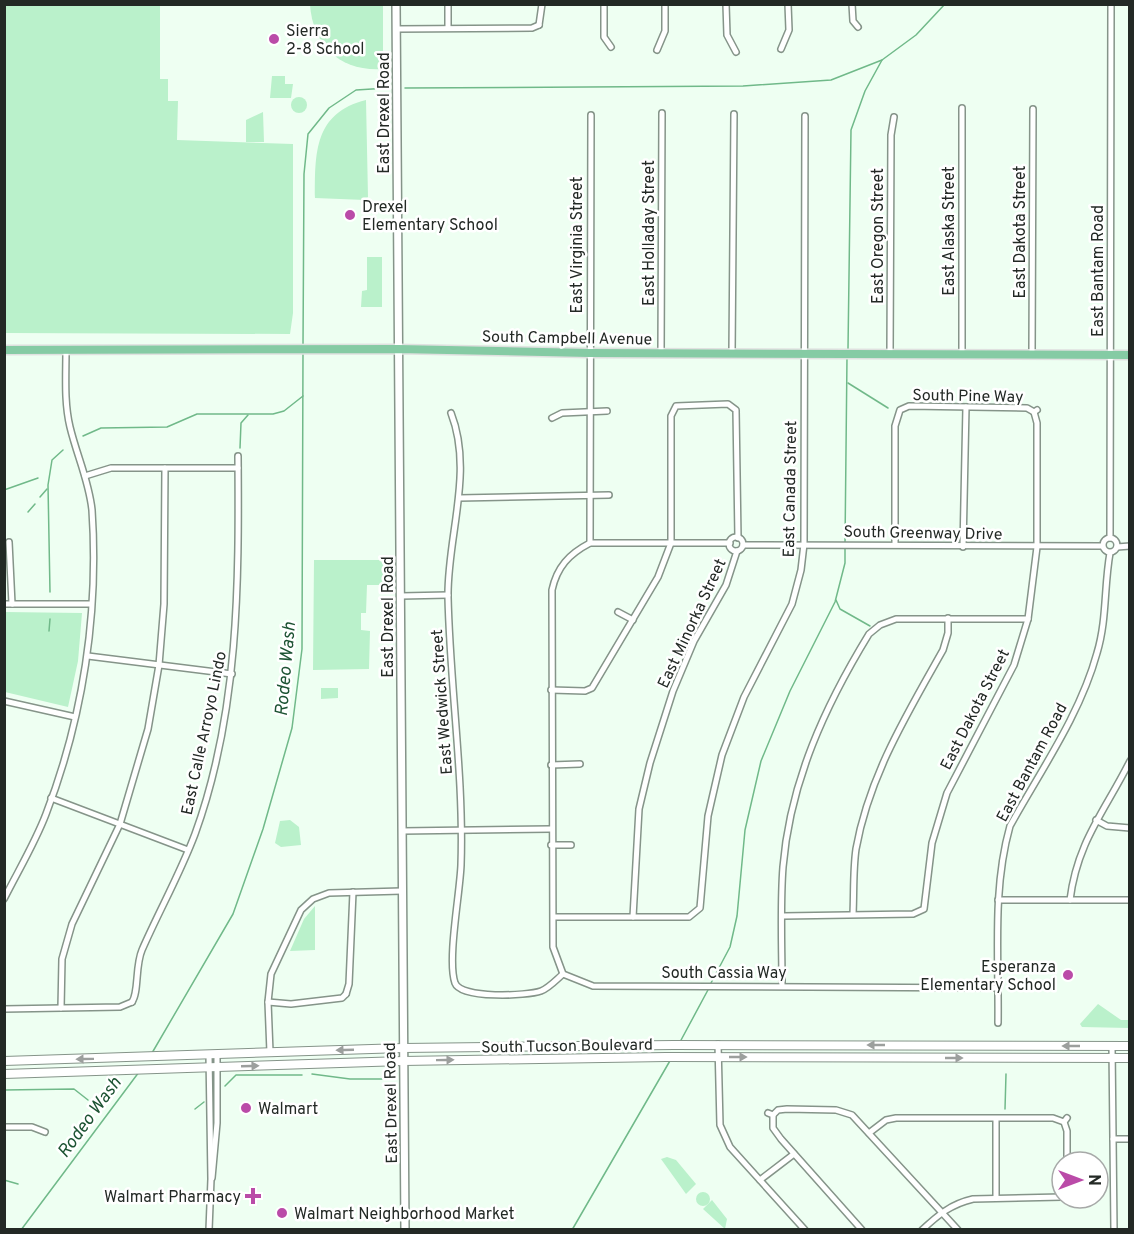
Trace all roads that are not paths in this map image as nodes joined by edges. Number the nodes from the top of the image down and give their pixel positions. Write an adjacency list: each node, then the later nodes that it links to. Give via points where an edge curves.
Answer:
1 (396, 4): 13 (street, East Drexel Road)
2 (448, 4): 11 (street)
3 (542, 4): 10 (street)
4 (604, 4): 15 (street, via 604,37)
5 (665, 4): 17 (street, via 665,31)
6 (726, 4): 18 (street, via 727,35)
7 (788, 4): 16 (street, via 789,30)
8 (852, 4): 12 (street, via 853,21)
9 (1111, 4): 36 (street, East Bantam Road)
10 (539, 25): 11 (street); 14 (street)
11 (448, 27): 13 (street)
12 (858, 27)
13 (396, 29): 26 (street, East Drexel Road)
14 (545, 31)
15 (611, 48)
16 (782, 49)
17 (657, 50)
18 (736, 52)
19 (962, 108): 34 (street, East Alaska Street)
20 (1033, 109): 35 (street, East Dakota Street)
21 (662, 112): 30 (street, East Holladay Street)
22 (734, 114): 31 (street)
23 (591, 115): 29 (street, East Virginia Street)
24 (805, 116): 32 (street, East Canada Street)
25 (894, 117): 33 (street, East Oregon Street)
26 (398, 349): 28 (main road, South Campbell Avenue); 29 (main road, South Campbell Avenue); 68 (street, East Drexel Road)
27 (4, 350): 28 (main road, South Campbell Avenue)
28 (66, 350): 47 (street, via 68,419)
29 (589, 353): 30 (main road, South Campbell Avenue); 41 (street, East Virginia Street)
30 (661, 354): 31 (main road, South Campbell Avenue)
31 (732, 354): 32 (main road, South Campbell Avenue)
32 (804, 354): 33 (main road, South Campbell Avenue); 57 (street, East Canada Street)
33 (890, 354): 34 (main road, South Campbell Avenue)
34 (962, 354): 35 (main road, South Campbell Avenue)
35 (1032, 355): 36 (main road, South Campbell Avenue)
36 (1110, 355): 37 (main road, South Campbell Avenue); 52 (street, East Bantam Road)
37 (1130, 355)
38 (966, 407): 40 (street, South Pine Way); 58 (street, South Pine Way, via 909,406 897,410); 62 (street)
39 (607, 411): 41 (street)
40 (1036, 411): 63 (street, East Dakota Street)
41 (589, 412): 43 (street); 49 (street, East Virginia Street)
42 (451, 413): 50 (street, East Wedwick Street, via 459,432)
43 (552, 417)
44 (238, 456): 46 (street, East Calle Arroyo Lindo)
45 (165, 468): 46 (street); 47 (street, via 111,468); 77 (street, via 164,604)
46 (238, 468): 78 (street, East Calle Arroyo Lindo)
47 (86, 476): 71 (street, via 92,512)
48 (609, 495): 49 (street)
49 (590, 497): 50 (street); 54 (street, East Virginia Street)
50 (459, 498): 67 (street, East Wedwick Street)
51 (738, 538): 55 (street, via 736,410 728,404 676,406 671,416); 56 (street); 59 (street)
52 (1110, 538): 60 (street); 64 (street)
53 (9, 540): 70 (street)
54 (590, 543): 55 (street); 79 (street, via 572,555 554,579)
55 (670, 543): 56 (street); 75 (street, via 658,577)
56 (729, 543): 65 (street)
57 (804, 544): 58 (street, South Greenway Drive); 59 (street, South Greenway Drive); 106 (street, East Canada Street, via 792,604 744,697 722,755 708,816 697,915)
58 (895, 544): 62 (street, South Greenway Drive)
59 (743, 545): 65 (street)
60 (1102, 546): 63 (street, South Greenway Drive); 66 (street)
61 (1130, 546): 64 (street)
62 (963, 547): 63 (street, South Greenway Drive)
63 (1037, 547): 74 (street, East Dakota Street)
64 (1117, 547): 66 (street)
65 (737, 551): 106 (street, East Minorka Street, via 726,585 694,641 673,691 650,763 639,809)
66 (1110, 553): 100 (street, East Bantam Road, via 1106,609 1086,688 1010,826 999,872)
67 (448, 595): 68 (street); 90 (street, East Wedwick Street, via 460,755)
68 (401, 596): 91 (street, East Drexel Road)
69 (4, 604): 70 (street)
70 (12, 604): 71 (street)
71 (91, 604): 76 (street)
72 (618, 612): 75 (street)
73 (948, 618): 74 (street); 103 (street, via 947,641 886,752 864,815 856,851); 104 (street, via 896,619 869,634 860,649 809,749 788,830)
74 (1028, 619): 103 (street, East Dakota Street, via 1014,665 947,793 932,843 924,911)
75 (633, 620): 79 (street, via 593,688)
76 (88, 656): 77 (street); 81 (street)
77 (159, 665): 78 (street); 87 (street, via 148,729)
78 (232, 674): 94 (street, East Calle Arroyo Lindo, via 214,761)
79 (551, 690): 84 (street)
80 (5, 702): 81 (street)
81 (75, 717): 85 (street)
82 (1130, 761): 86 (street)
83 (580, 764): 84 (street)
84 (551, 765): 89 (street)
85 (51, 798): 87 (street); 96 (street)
86 (1096, 820): 88 (street, via 1107,826); 101 (street, via 1076,862)
87 (120, 824): 94 (street); 112 (street, via 72,924 62,959)
88 (1130, 828)
89 (551, 829): 90 (street); 92 (street)
90 (460, 830): 91 (street); 107 (street, East Wedwick Street, via 454,963 459,991 525,994 542,990)
91 (402, 831): 97 (street, East Drexel Road)
92 (551, 845): 93 (street); 105 (street)
93 (571, 845)
94 (188, 850): 110 (street, East Calle Arroyo Lindo, via 136,963)
95 (4, 877): 96 (street)
96 (13, 881): 99 (street)
97 (402, 891): 98 (street); 119 (street, East Drexel Road)
98 (353, 892): 111 (street, via 329,893 313,899 301,910 271,974); 111 (street, via 348,996 291,1004)
99 (4, 899)
100 (998, 900): 101 (street); 109 (street, East Bantam Road)
101 (1070, 900): 102 (street)
102 (1130, 900)
103 (853, 914): 104 (street)
104 (783, 916): 108 (street)
105 (554, 917): 106 (street); 107 (street, via 553,946)
106 (633, 917)
107 (563, 974): 108 (street, South Cassia Way, via 593,986)
108 (782, 986): 109 (street, South Cassia Way)
109 (998, 988): 115 (street, East Bantam Road)
110 (132, 1002): 112 (street, via 120,1007); 113 (street)
111 (268, 1002): 120 (street)
112 (61, 1008): 114 (street)
113 (136, 1008)
114 (4, 1009)
115 (998, 1023)
116 (718, 1044): 117 (main road, South Tucson Boulevard, one-way to 116); 119 (main road, South Tucson Boulevard); 122 (street)
117 (1112, 1046): 118 (main road, South Tucson Boulevard); 123 (street)
118 (1130, 1046)
119 (403, 1048): 120 (main road, South Tucson Boulevard, one-way to 120); 126 (street, East Drexel Road)
120 (270, 1052): 121 (main road, South Tucson Boulevard)
121 (213, 1055): 125 (main road, South Tucson Boulevard, one-way to 125); 127 (street)
122 (718, 1057): 123 (main road, South Tucson Boulevard, one-way to 123); 126 (main road, South Tucson Boulevard, one-way to 122); 137 (street, via 720,1125 730,1147)
123 (1112, 1058): 124 (main road, South Tucson Boulevard); 133 (street)
124 (1130, 1058)
125 (4, 1061)
126 (403, 1061): 127 (main road, South Tucson Boulevard, one-way to 126); 142 (street, East Drexel Road)
127 (213, 1067): 128 (main road, South Tucson Boulevard); 141 (street)
128 (4, 1074)
129 (996, 1119): 132 (street, via 896,1118 886,1120); 135 (street, via 1065,1120); 139 (street)
130 (4, 1127): 131 (street, via 32,1127)
131 (45, 1132)
132 (869, 1133): 136 (street, via 852,1115 836,1110 778,1110 771,1114 773,1128); 140 (street)
133 (1113, 1139): 134 (street); 147 (street)
134 (1130, 1139)
135 (1067, 1150)
136 (794, 1154): 137 (street); 144 (street)
137 (760, 1180): 143 (street)
138 (1050, 1197): 139 (street)
139 (996, 1198): 140 (street, via 958,1202)
140 (942, 1212): 145 (street); 146 (street)
141 (209, 1230)
142 (405, 1230)
143 (805, 1230)
144 (862, 1230)
145 (922, 1230)
146 (958, 1230)
147 (1114, 1230)

